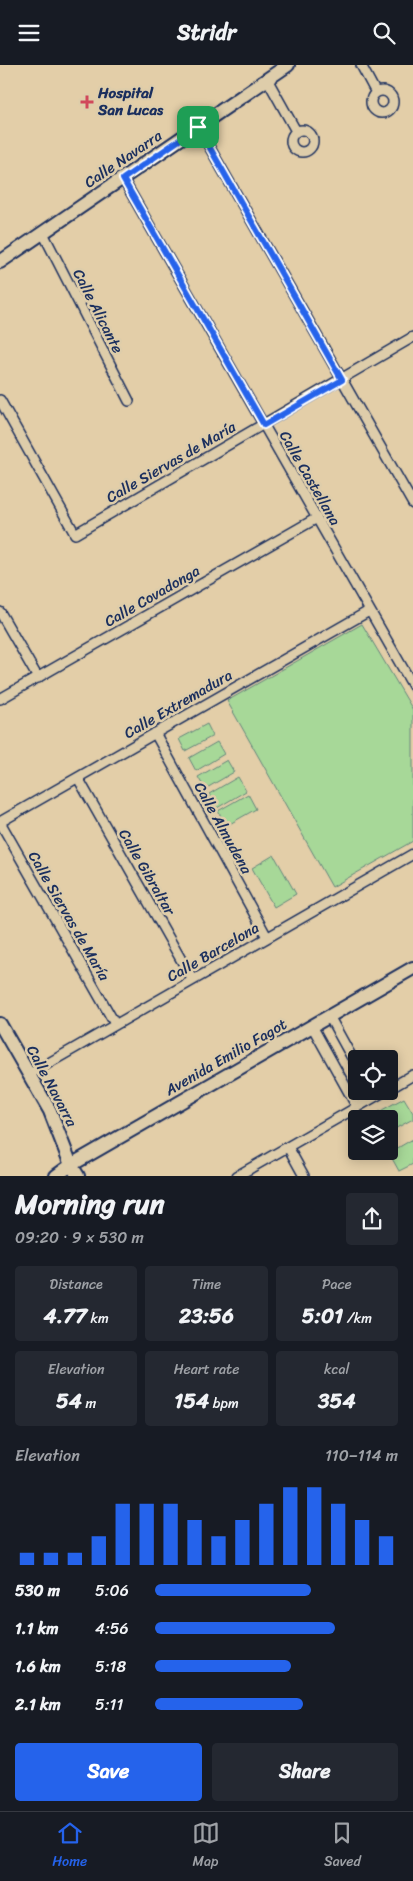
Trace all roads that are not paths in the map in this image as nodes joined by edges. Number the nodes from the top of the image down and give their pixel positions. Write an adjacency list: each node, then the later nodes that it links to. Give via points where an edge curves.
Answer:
1 (288, 65): 3 (street, Calle Navarra)
2 (361, 65): 4 (street)
3 (267, 79): 5 (street, Calle Navarra); 6 (street)
4 (376, 93)
5 (198, 127): 7 (street, Calle Navarra); 11 (street)
6 (296, 131)
7 (123, 179): 8 (street, Calle Navarra); 14 (street, Calle Castellana)
8 (43, 233): 9 (street, Calle Navarra); 13 (street, Calle Alicante)
9 (0, 262)
10 (413, 337): 11 (street, Calle Siervas de María)
11 (342, 380): 14 (street, Calle Siervas de María); 15 (street)
12 (0, 401): 14 (street, Calle Siervas de María, via 75,534)
13 (129, 401)
14 (264, 425): 16 (street, Calle Castellana)
15 (413, 504)
16 (317, 518): 17 (street, Calle Castellana); 19 (street, Calle Covadonga)
17 (370, 611): 20 (street, Calle Castellana); 22 (street, Calle Extremadura)
18 (0, 612): 19 (street)
19 (38, 677): 21 (street, Calle Covadonga)
20 (412, 681)
21 (0, 699)
22 (155, 733): 23 (street, Calle Extremadura); 26 (street, Calle Almudena)
23 (78, 778): 24 (street, Calle Extremadura); 28 (street, Calle Gibraltar)
24 (0, 822): 31 (street, Calle Siervas de María)
25 (413, 854): 26 (street, Calle Barcelona)
26 (267, 937): 28 (street, Calle Barcelona)
27 (413, 968): 29 (street, Avenida Emilio Fagot)
28 (192, 979): 31 (street, Calle Barcelona)
29 (328, 1017): 32 (street, Avenida Emilio Fagot); 33 (street)
30 (0, 1024): 34 (street, Calle Navarra)
31 (115, 1024): 34 (street, Calle Barcelona)
32 (312, 1026): 38 (street); 40 (street, Avenida Emilio Fagot)
33 (348, 1051)
34 (28, 1075): 40 (street, Calle Navarra, via 50,1111)
35 (413, 1075): 36 (street)
36 (398, 1084)
37 (366, 1100): 38 (street)
38 (358, 1107): 39 (street)
39 (288, 1147): 43 (street); 44 (street)
40 (71, 1165): 41 (street, Avenida Emilio Fagot); 42 (street, Calle Navarra)
41 (56, 1176)
42 (78, 1176)
43 (238, 1176)
44 (304, 1176)

